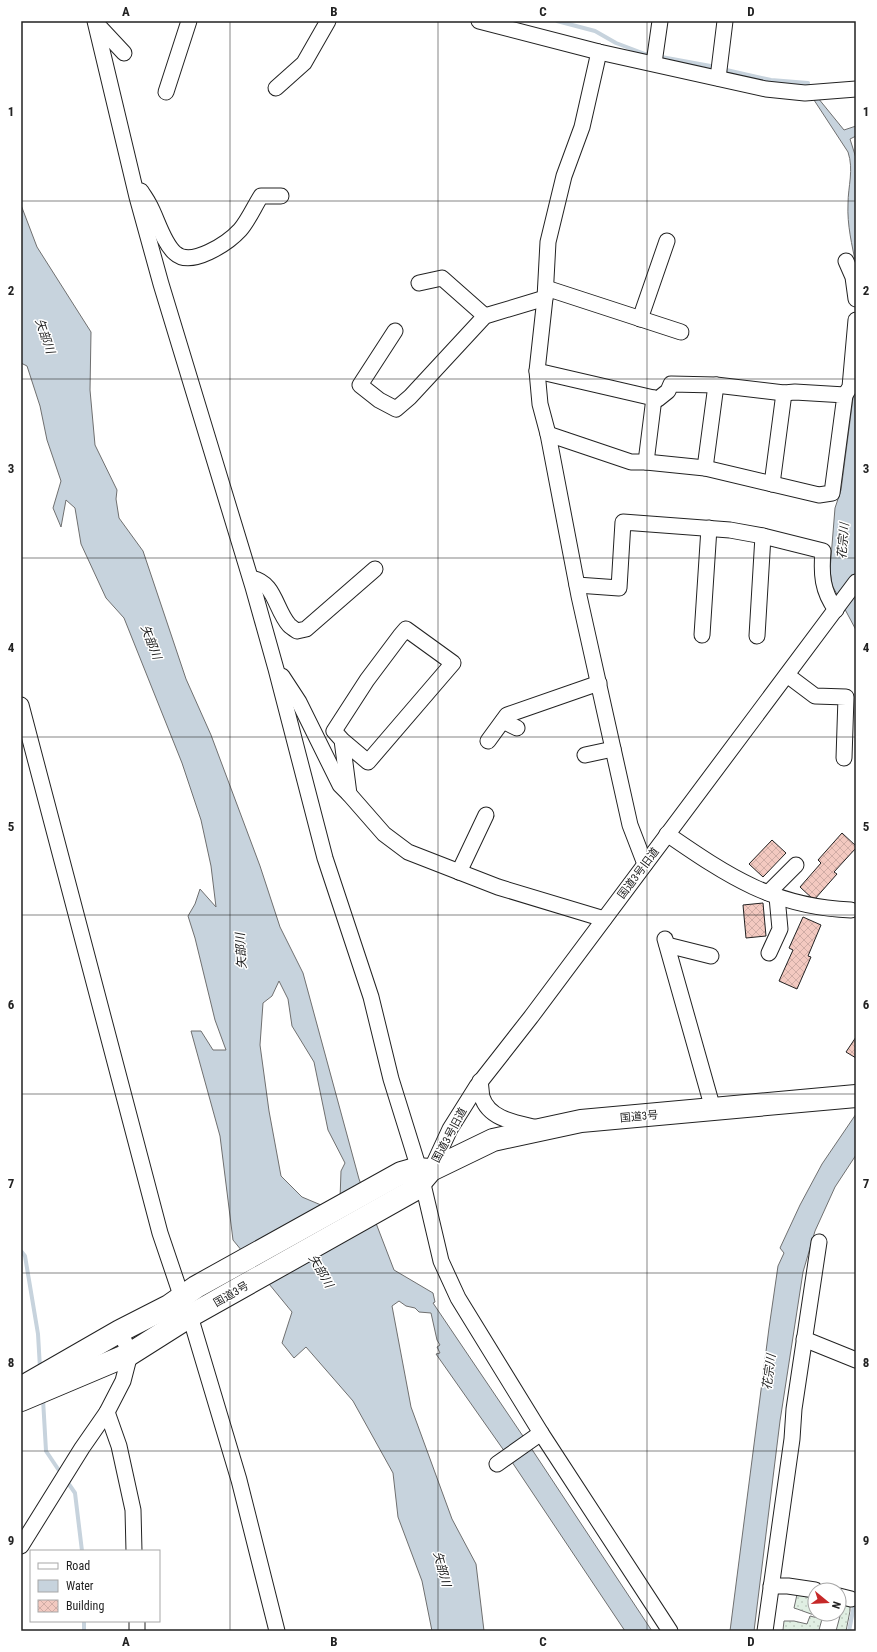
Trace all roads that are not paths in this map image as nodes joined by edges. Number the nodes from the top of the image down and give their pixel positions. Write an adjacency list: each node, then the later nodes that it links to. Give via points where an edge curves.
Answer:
1 (189, 21): 13 (street)
2 (328, 21): 11 (street, via 304,63)
3 (479, 21): 7 (street)
4 (660, 21): 9 (street)
5 (725, 21): 10 (street)
6 (96, 22): 8 (street); 14 (street)
7 (599, 52): 9 (street); 19 (street, via 582,127 564,176 548,242)
8 (124, 53)
9 (654, 63): 10 (street)
10 (718, 78): 12 (street, via 766,89 805,94)
11 (276, 88)
12 (853, 89)
13 (166, 92)
14 (134, 181): 15 (street, via 175,254 186,258 221,246 236,234 261,196); 38 (street, via 161,284)
15 (281, 196)
16 (666, 241): 22 (street)
17 (846, 261): 20 (street, via 853,277)
18 (419, 283): 21 (street, via 442,278)
19 (546, 293): 21 (street); 22 (street); 26 (street)
20 (856, 299)
21 (485, 316): 24 (street, via 392,413 360,385)
22 (640, 319): 25 (street)
23 (856, 320): 29 (street, via 850,387)
24 (396, 331)
25 (680, 332)
26 (537, 371): 30 (street); 31 (street, via 540,404)
27 (716, 385): 28 (street); 30 (street, via 671,384 668,392 658,399); 33 (street)
28 (784, 393): 29 (street); 34 (street)
29 (845, 395): 34 (street, via 832,493 819,495)
30 (654, 398): 32 (street)
31 (548, 434): 32 (street, via 630,462); 40 (street)
32 (646, 462): 33 (street)
33 (705, 468): 34 (street)
34 (772, 484)
35 (709, 528): 36 (street); 40 (street, via 623,522 619,588); 42 (street)
36 (763, 536): 41 (street, via 823,551 822,572 827,598); 43 (street)
37 (375, 569): 38 (street, via 306,629 297,630 289,625 266,585 258,579)
38 (251, 578): 44 (street)
39 (856, 582): 41 (street, 国道3号旧道)
40 (577, 585): 46 (street)
41 (837, 608): 45 (street, 国道3号旧道)
42 (702, 635)
43 (757, 636)
44 (276, 669): 56 (street, via 299,702 340,785); 71 (street, via 325,858 371,997)
45 (787, 675): 49 (street, via 815,696 846,697); 58 (street, 国道3号旧道)
46 (598, 683): 48 (street, via 507,716); 53 (street)
47 (21, 705): 73 (street, via 160,1233)
48 (503, 721): 50 (street); 52 (street)
49 (850, 727): 55 (street)
50 (517, 728)
51 (342, 740): 51 (street, via 334,731 366,680 406,629 453,663 368,762); 56 (street)
52 (488, 741)
53 (613, 749): 54 (street); 59 (street, via 630,825)
54 (585, 755)
55 (844, 758)
56 (349, 794): 61 (street, via 384,834 408,852)
57 (486, 815): 61 (street)
58 (667, 834): 59 (street, 国道3号旧道); 62 (street, via 717,868)
59 (645, 864): 64 (street, 国道3号旧道)
60 (796, 865): 62 (street)
61 (459, 872): 64 (street, via 498,887)
62 (773, 895): 63 (street, via 785,900); 65 (street, via 780,929)
63 (851, 910)
64 (604, 919): 67 (street, 国道3号旧道)
65 (769, 952)
66 (711, 956): 69 (street, via 666,942)
67 (480, 1081): 70 (street, via 482,1097 495,1115); 71 (street, 国道3号旧道)
68 (853, 1096): 69 (highway, 国道3号)
69 (713, 1109): 70 (highway, 国道3号, via 581,1121)
70 (543, 1130): 71 (highway, 国道3号, via 493,1140)
71 (417, 1177): 73 (highway, 国道3号); 82 (street, via 442,1264 458,1298)
72 (819, 1242): 75 (street)
73 (193, 1303): 74 (highway, 国道3号, via 169,1306); 76 (highway, 国道3号); 88 (street)
74 (120, 1331): 76 (street); 78 (highway, 国道3号)
75 (804, 1339): 77 (street); 86 (street)
76 (130, 1354): 78 (highway, 国道3号); 81 (street, via 123,1381)
77 (856, 1360)
78 (63, 1374): 79 (highway, 国道3号); 80 (highway, 国道3号)
79 (21, 1388)
80 (21, 1400)
81 (107, 1412): 84 (street); 85 (street, via 119,1446 132,1510)
82 (541, 1433): 83 (street); 89 (street)
83 (498, 1464)
84 (21, 1546)
85 (134, 1550)
86 (771, 1586): 87 (street); 90 (street)
87 (807, 1589)
88 (277, 1631)
89 (670, 1631)
90 (765, 1631)

